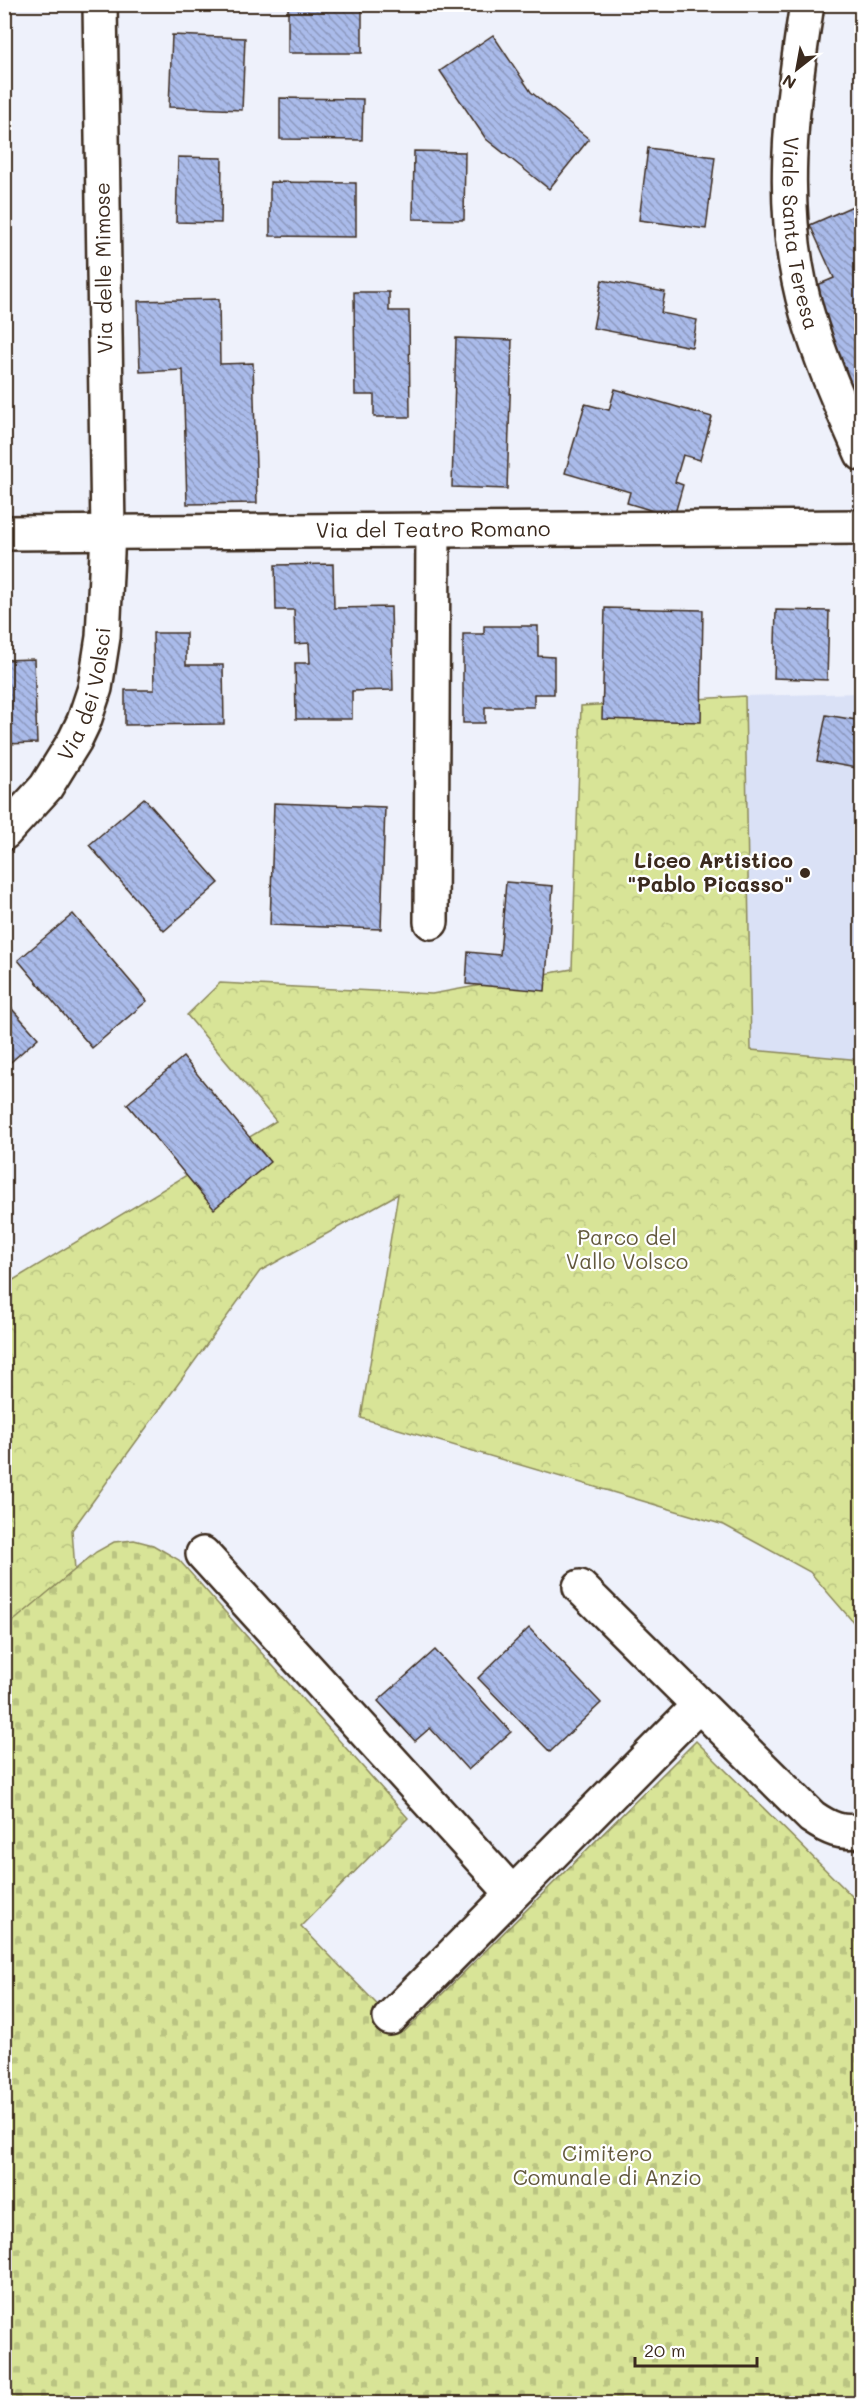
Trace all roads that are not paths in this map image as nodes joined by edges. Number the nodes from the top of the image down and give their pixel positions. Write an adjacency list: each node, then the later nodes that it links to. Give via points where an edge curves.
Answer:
1 (100, 4): 6 (street, Via delle Mimose)
2 (807, 4): 3 (street, Viale Santa Teresa, via 790,129 790,223 807,313)
3 (861, 454)
4 (861, 527): 5 (street, Via del Teatro Romano)
5 (433, 530): 6 (street, Via del Teatro Romano); 9 (street)
6 (108, 532): 7 (street, Via del Teatro Romano); 8 (street, Via dei Volsci, via 102,646 84,721 46,788)
7 (4, 533)
8 (4, 833)
9 (430, 922)
10 (203, 1554): 14 (street)
11 (580, 1587): 12 (street)
12 (699, 1705): 13 (street, via 812,1816 835,1830); 14 (street)
13 (861, 1830)
14 (512, 1893): 15 (street)
15 (390, 2019)

